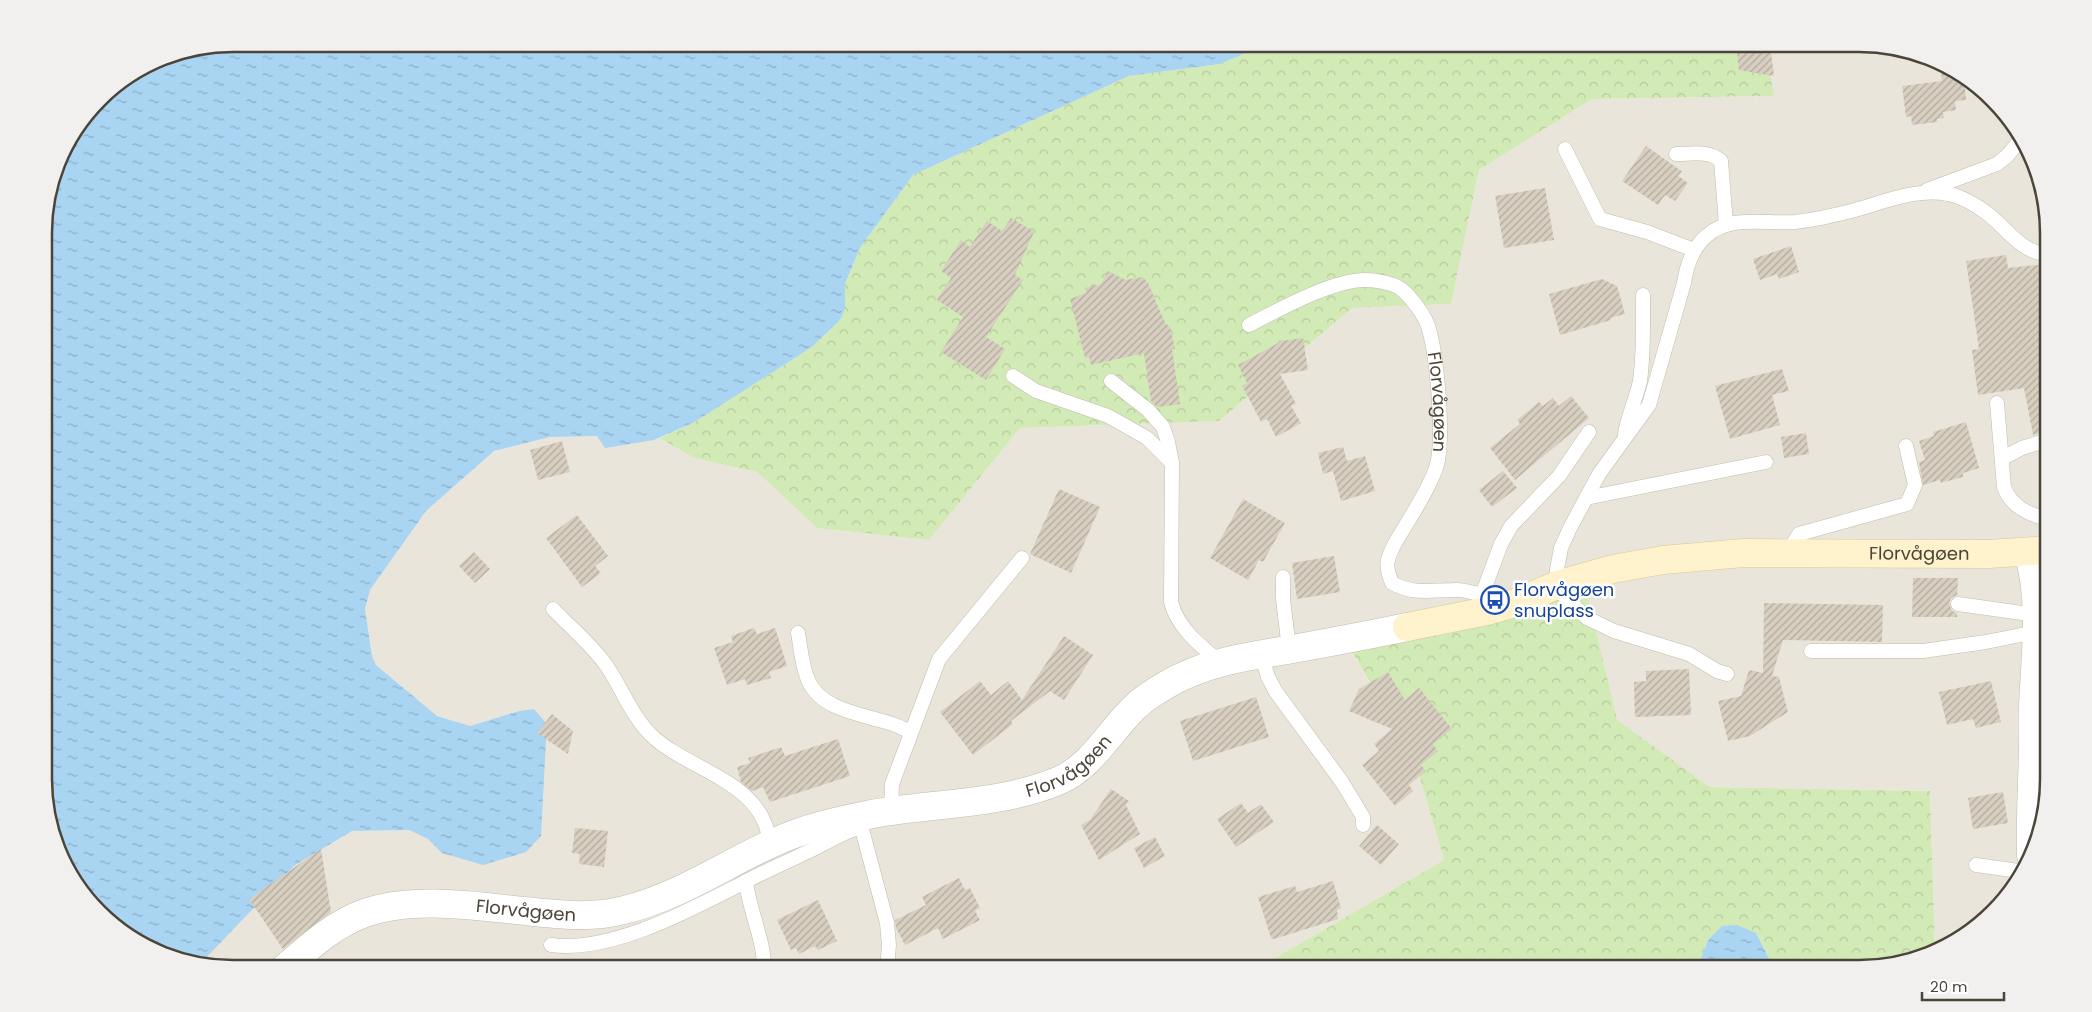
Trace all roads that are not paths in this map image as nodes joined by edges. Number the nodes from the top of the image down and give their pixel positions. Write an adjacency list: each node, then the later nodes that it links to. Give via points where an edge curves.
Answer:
1 (2016, 145): 4 (lane, via 1997,164)
2 (1565, 149): 6 (lane, via 1600,219)
3 (1676, 154): 5 (lane, via 1708,154 1721,162)
4 (1920, 193): 5 (lane, via 1796,222); 7 (lane, via 1948,194 1962,199 1988,213 2020,244)
5 (1726, 224): 6 (lane, via 1711,232)
6 (1694, 250): 14 (lane, via 1649,405)
7 (2040, 254)
8 (1643, 295): 14 (lane, via 1640,382 1627,422)
9 (1249, 325): 27 (lane, Florvågøen, via 1308,296 1364,280 1400,288 1414,303 1428,324 1436,374 1440,426 1438,459 1428,486 1388,558 1387,570 1392,583 1405,590 1457,589)
10 (1013, 376): 19 (lane, via 1036,391 1108,416 1147,438)
11 (1111, 382): 19 (lane, via 1148,410 1164,427)
12 (1997, 403): 17 (lane)
13 (1589, 432): 27 (lane, via 1559,476 1511,526 1501,544)
14 (1625, 440): 20 (lane, via 1599,474)
15 (2040, 442): 17 (lane)
16 (1906, 446): 22 (lane, via 1915,485 1907,504 1799,534)
17 (2003, 458): 21 (lane, via 2007,496 2030,514)
18 (1766, 462): 20 (lane)
19 (1172, 463): 36 (lane, via 1171,602 1174,614 1186,630)
20 (1586, 498): 26 (lane, via 1561,548)
21 (2040, 516)
22 (1792, 554): 24 (main road, Florvågøen, via 1989,554); 26 (main road, Florvågøen, via 1743,553 1663,560 1613,569)
23 (1022, 558): 38 (lane, via 939,659)
24 (2039, 566): 30 (street)
25 (1283, 578): 33 (lane)
26 (1556, 585): 27 (main road, Florvågøen, via 1518,602); 37 (lane, via 1587,618 1614,631 1689,654)
27 (1484, 603): 31 (main road, Florvågøen)
28 (1958, 604): 30 (lane, via 2022,613)
29 (553, 609): 44 (lane, via 606,664 640,723 653,737 682,758 740,791 764,822)
30 (2036, 622): 34 (lane, via 1986,642 1923,651); 39 (street, via 2032,727)
31 (1407, 627): 33 (street, Florvågøen)
32 (798, 634): 38 (lane, via 809,683 828,702)
33 (1289, 649): 35 (street, Florvågøen)
34 (1811, 651)
35 (1261, 654): 36 (street, Florvågøen); 43 (lane, via 1276,692 1342,782 1363,817)
36 (1221, 663): 40 (street, Florvågøen, via 1194,670 1136,705 1077,770 1042,788 988,800)
37 (1727, 674)
38 (910, 732): 40 (lane, via 892,784)
39 (2040, 777): 41 (street)
40 (891, 811): 42 (street, Florvågøen)
41 (2036, 814)
42 (860, 822): 44 (street, Florvågøen, via 817,826); 47 (lane, Florvågøen, via 827,843); 51 (lane, via 887,923)
43 (1363, 825)
44 (770, 845): 49 (street, Florvågøen, via 682,889 627,910 604,914 573,915 421,904 381,908 331,930)
45 (1976, 865): 46 (lane)
46 (2014, 871)
47 (746, 882): 48 (lane, Florvågøen, via 701,906 643,929 598,943); 50 (lane)
48 (551, 946)
49 (294, 960)
50 (764, 960)
51 (888, 960)

